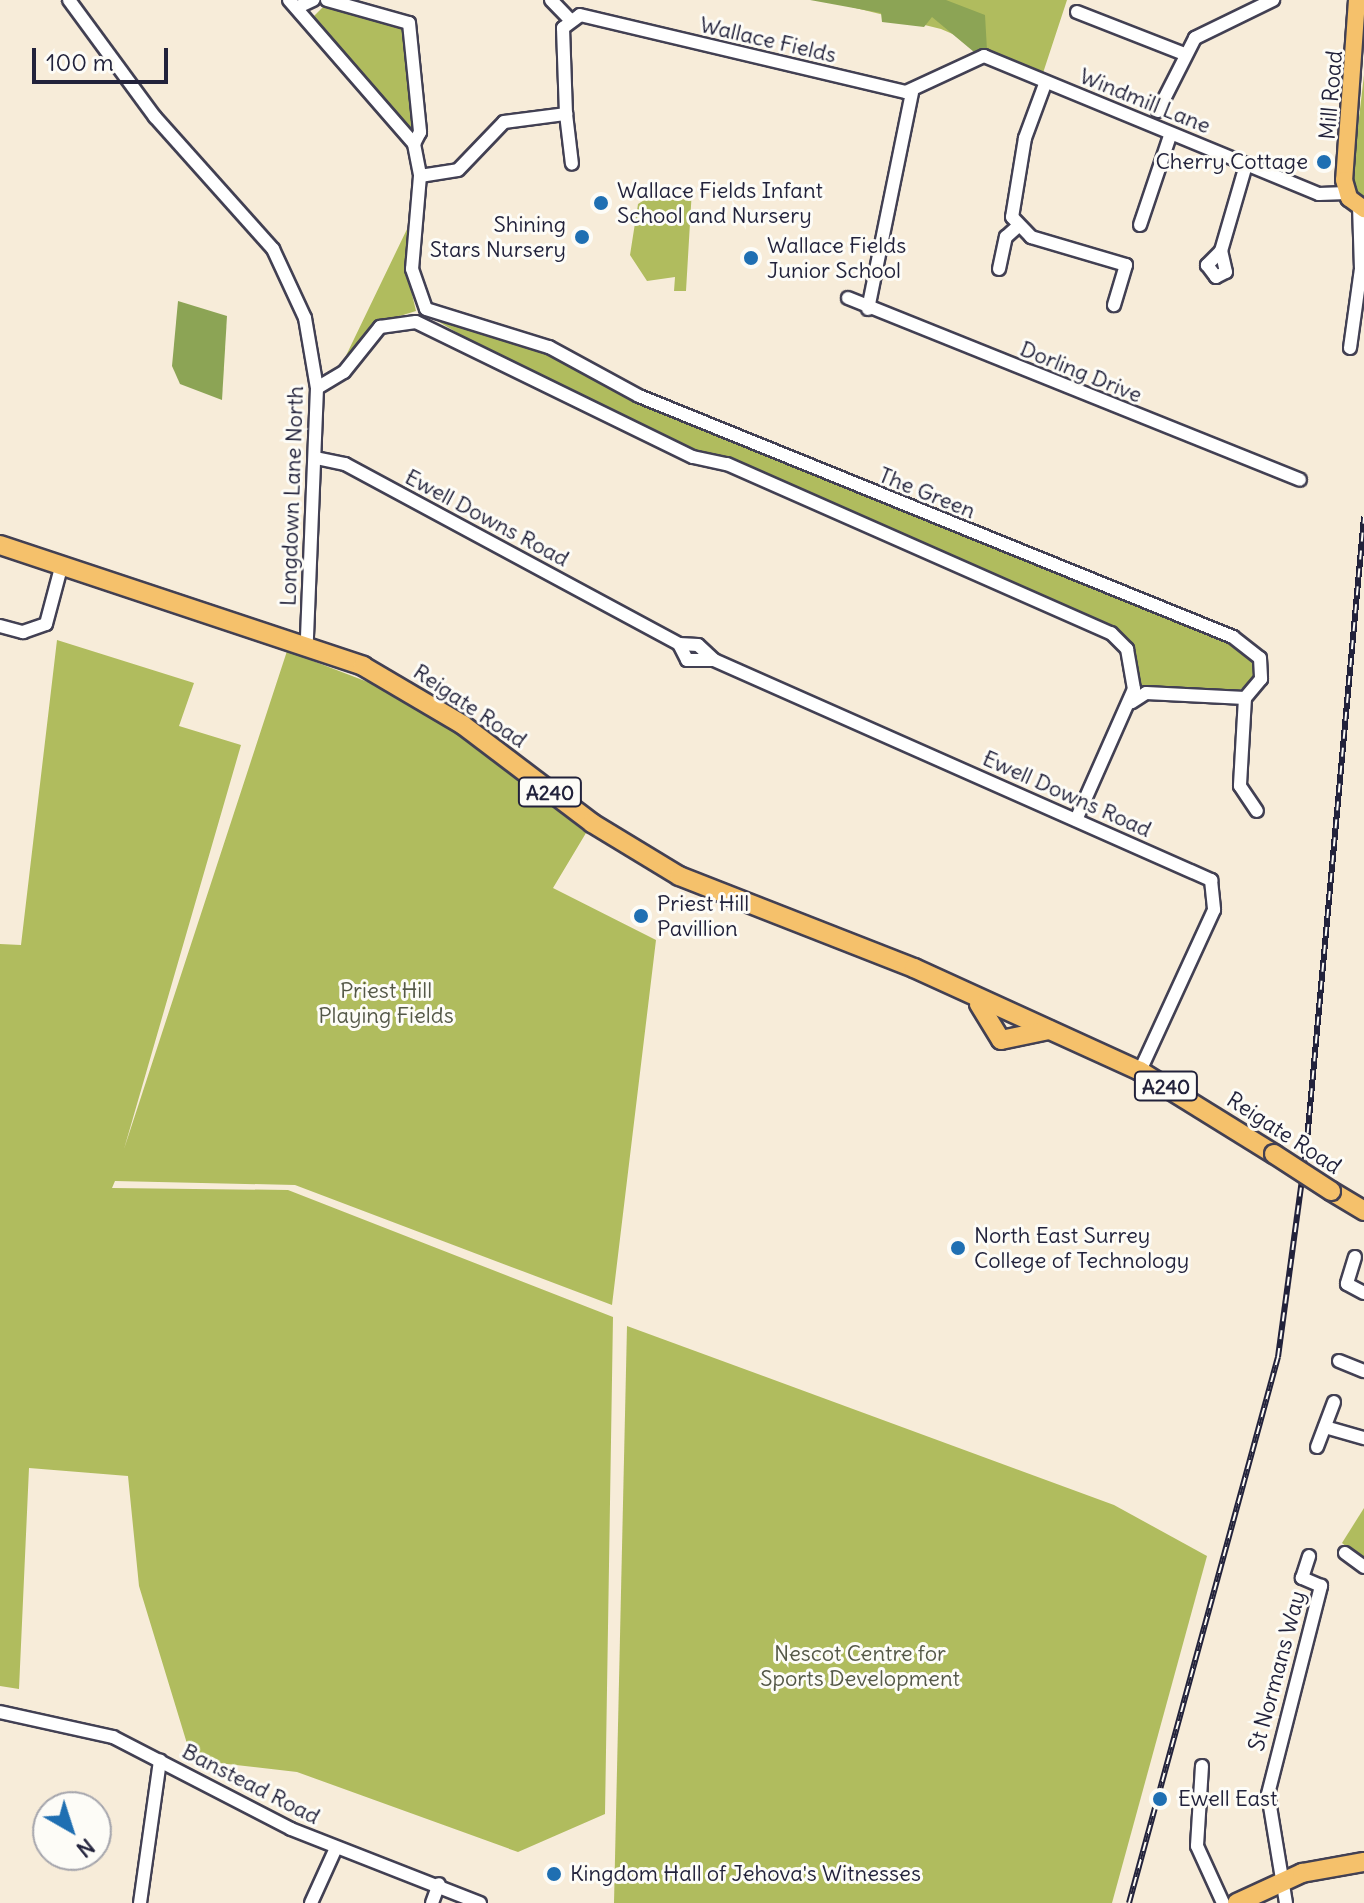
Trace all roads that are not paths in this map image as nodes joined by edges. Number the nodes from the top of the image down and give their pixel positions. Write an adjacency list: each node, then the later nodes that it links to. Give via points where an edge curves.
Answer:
1 (69, 0): 32 (street, Longdown Lane North, via 155,117 273,249 305,318)
2 (313, 0): 7 (street)
3 (327, 0): 16 (street, via 409,23 420,132)
4 (551, 0): 9 (street)
5 (1273, 0): 10 (street, via 1204,30)
6 (1357, 0): 20 (main road, Mill Road)
7 (294, 3): 16 (street)
8 (1077, 12): 10 (street)
9 (570, 20): 12 (street, Wallace Fields, via 590,16); 14 (street, via 563,36 571,101)
10 (1184, 54): 13 (street)
11 (1045, 84): 12 (street, Windmill Lane, via 978,55); 15 (street, Windmill Lane); 23 (street, via 1012,197)
12 (912, 92): 29 (street)
13 (1158, 111)
14 (566, 114): 17 (street); 19 (street, via 504,122 458,170)
15 (1170, 136): 18 (street, Windmill Lane); 22 (street)
16 (414, 144): 19 (street)
17 (572, 164)
18 (1246, 165): 20 (street, Windmill Lane, via 1327,197); 24 (street)
19 (420, 176): 28 (street, via 412,269)
20 (1347, 193): 21 (main road)
21 (1362, 208): 31 (street, via 1361,269)
22 (1140, 225)
23 (1017, 227): 25 (street, via 1006,237); 27 (street, via 1126,265)
24 (1221, 251)
25 (999, 269)
26 (848, 298): 29 (street, Dorling Drive)
27 (1114, 305)
28 (426, 309): 30 (street); 39 (street, The Green, via 549,347 639,396 1247,643 1263,669)
29 (868, 309): 34 (street, Dorling Drive)
30 (411, 321): 32 (street, via 380,327 344,372); 40 (street, via 693,457 727,464 1111,633 1130,659)
31 (1350, 348)
32 (317, 388): 33 (street, Longdown Lane North)
33 (316, 458): 38 (street, Longdown Lane North); 42 (street, Ewell Downs Road, via 345,464 679,644 698,645 714,660)
34 (1300, 480)
35 (0, 545): 36 (highway, Reigate Road / A240)
36 (62, 564): 37 (street, via 46,624 29,632); 38 (highway, Reigate Road / A240)
37 (0, 626)
38 (307, 642): 43 (highway, Reigate Road / A240, via 463,725 592,823 679,876 975,998 1005,1023 1050,1030)
39 (1245, 698): 40 (street, via 1146,693); 41 (street, via 1240,786)
40 (1132, 702): 42 (street)
41 (1257, 811)
42 (1076, 820): 43 (street, Ewell Downs Road, via 1201,874 1217,888 1214,910)
43 (1140, 1071): 44 (highway, Reigate Road / A240, bridge)
44 (1364, 1211)
45 (1355, 1257): 46 (street, via 1347,1284)
46 (1364, 1293)
47 (1339, 1361): 48 (street)
48 (1364, 1371)
49 (1334, 1402): 50 (street)
50 (1325, 1427): 51 (street); 52 (street)
51 (1364, 1438)
52 (1317, 1447)
53 (1345, 1553): 55 (street)
54 (1309, 1556): 61 (street, St Normans Way, via 1302,1578 1321,1586 1268,1794)
55 (1364, 1567)
56 (0, 1712): 57 (street, Banstead Road, via 98,1732)
57 (160, 1760): 59 (street, Banstead Road); 63 (street)
58 (1202, 1766): 67 (street, via 1197,1846)
59 (336, 1848): 62 (street, Banstead Road); 64 (street)
60 (1364, 1862): 61 (highway)
61 (1283, 1881): 68 (highway); 69 (street)
62 (439, 1884): 65 (street); 66 (street, Banstead Road)
63 (140, 1903)
64 (311, 1903)
65 (432, 1903)
66 (480, 1903)
67 (1223, 1903)
68 (1237, 1903)
69 (1286, 1903)

